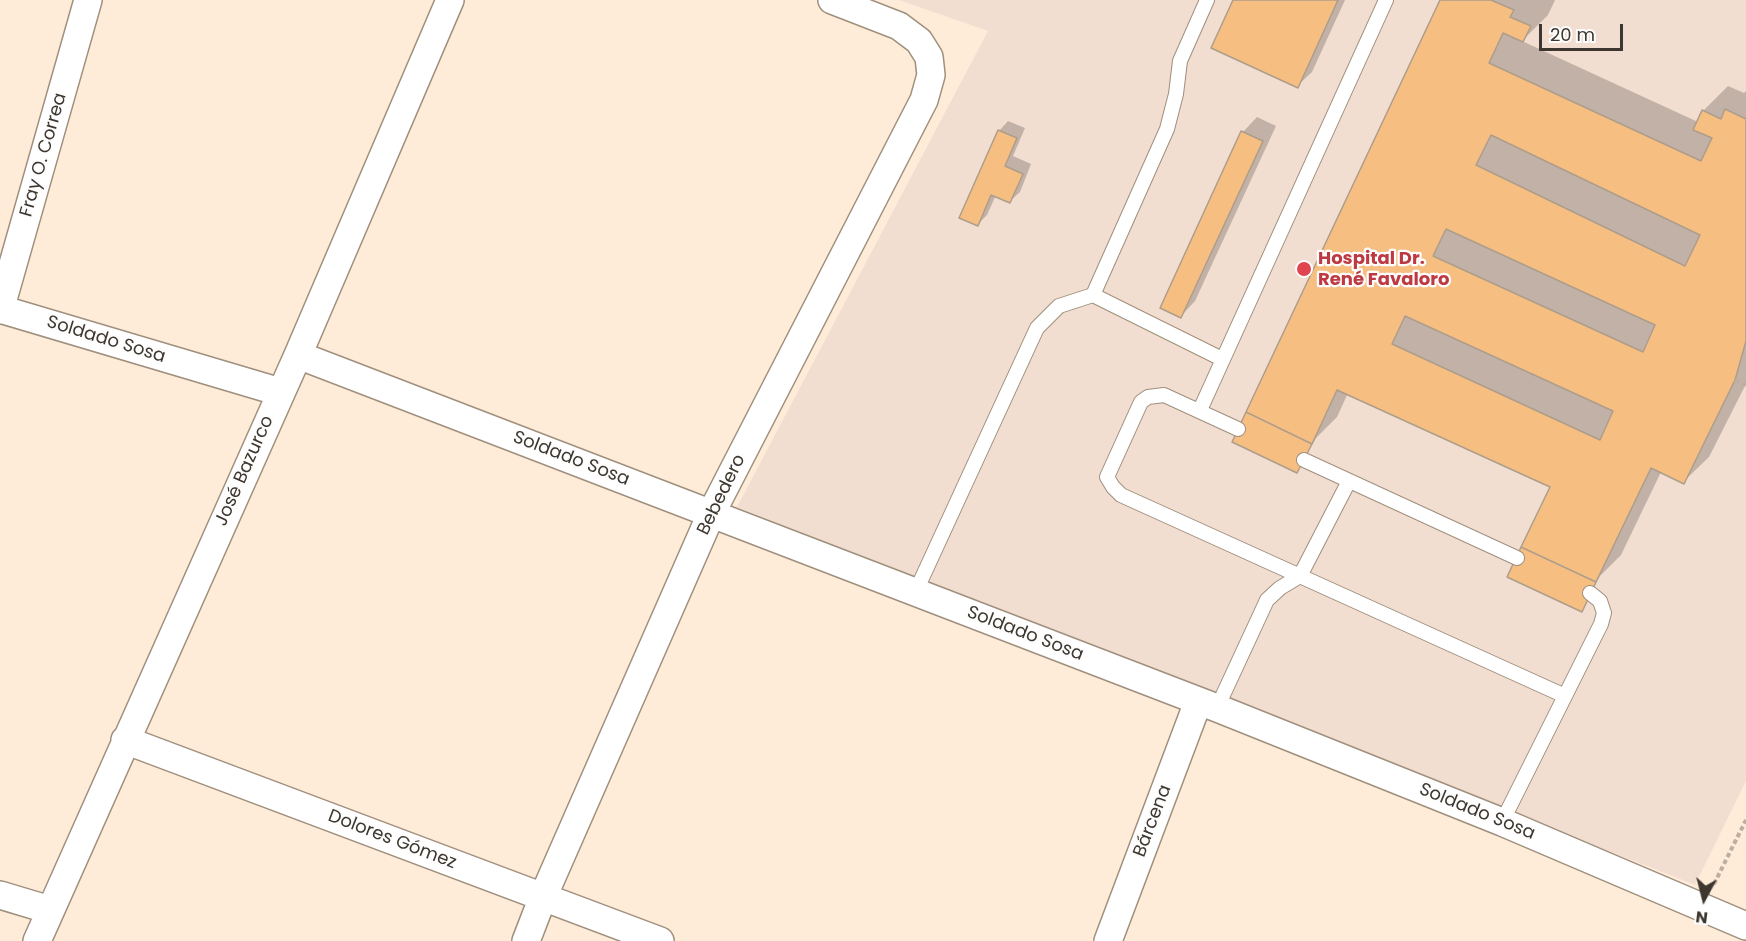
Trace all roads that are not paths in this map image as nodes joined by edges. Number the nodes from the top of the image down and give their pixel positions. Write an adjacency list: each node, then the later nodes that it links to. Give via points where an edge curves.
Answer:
1 (88, 0): 7 (street, Fray O. Correa)
2 (450, 0): 8 (street, José Bazurco)
3 (832, 0): 15 (street, Bebedero, via 899,26 918,41 929,57 930,75 924,100)
4 (1207, 0): 6 (lane, via 1180,61 1167,129)
5 (1386, 0): 9 (lane)
6 (1093, 295): 9 (lane); 18 (lane, via 1059,306 1036,328)
7 (0, 309): 10 (street, Soldado Sosa)
8 (298, 355): 10 (street, José Bazurco); 15 (street, Soldado Sosa)
9 (1222, 359): 11 (lane)
10 (280, 392): 22 (street, José Bazurco)
11 (1200, 410): 12 (lane); 17 (lane, via 1164,395 1141,402 1107,477 1113,488)
12 (1238, 429)
13 (1304, 460): 14 (lane)
14 (1349, 481): 16 (lane); 17 (lane)
15 (712, 512): 18 (street, Soldado Sosa); 25 (street, Bebedero)
16 (1517, 558)
17 (1300, 576): 20 (lane); 21 (lane, via 1267,600)
18 (916, 591): 21 (street, Soldado Sosa)
19 (1590, 594): 20 (lane, via 1600,601 1604,613)
20 (1565, 696): 23 (lane)
21 (1207, 705): 23 (street, Soldado Sosa); 31 (street, Bárcena)
22 (125, 740): 25 (street, Dolores Gómez); 26 (street, José Bazurco)
23 (1502, 822): 27 (street, Soldado Sosa)
24 (0, 894): 26 (street)
25 (543, 897): 29 (street, Bebedero); 30 (street, Dolores Gómez)
26 (50, 910): 28 (street, José Bazurco)
27 (1746, 926)
28 (37, 941)
29 (526, 941)
30 (660, 941)
31 (1108, 941)

